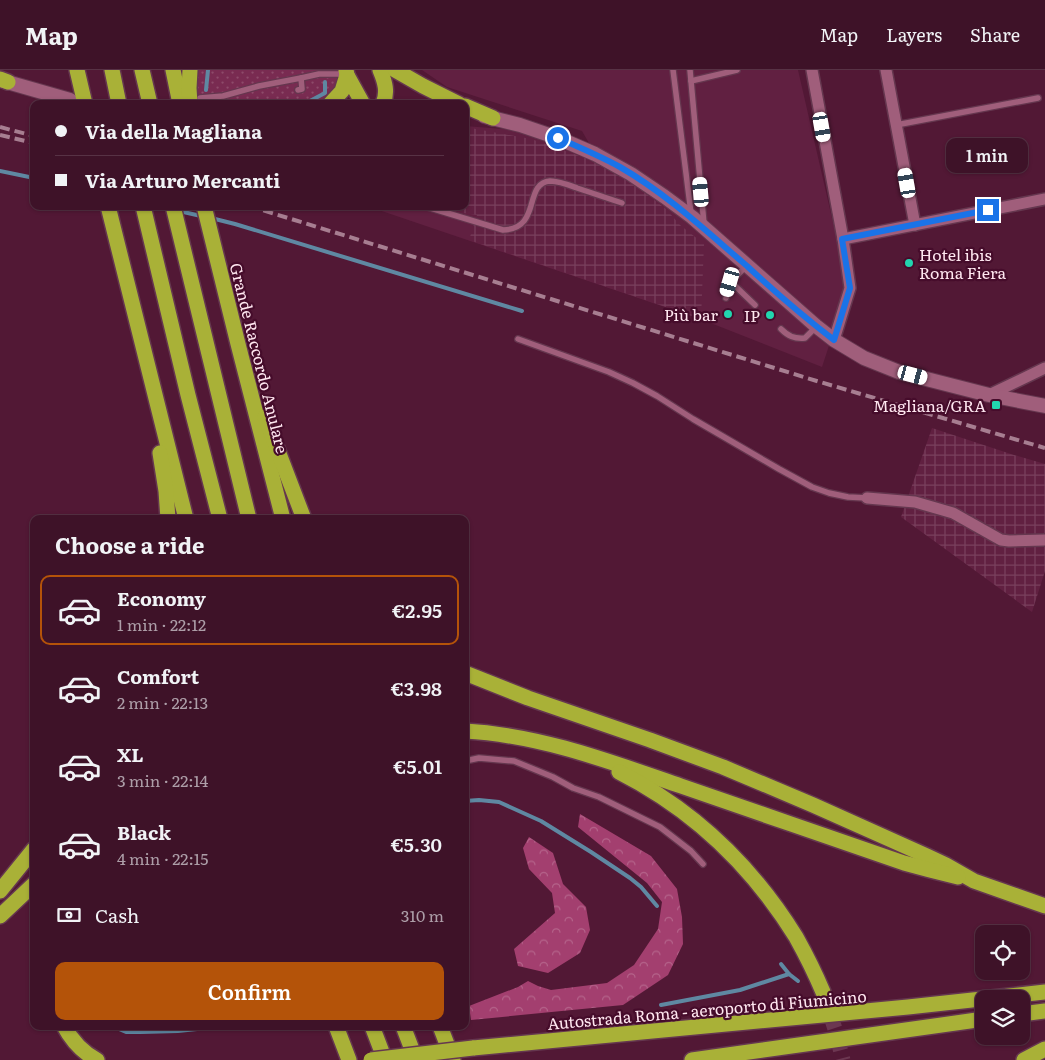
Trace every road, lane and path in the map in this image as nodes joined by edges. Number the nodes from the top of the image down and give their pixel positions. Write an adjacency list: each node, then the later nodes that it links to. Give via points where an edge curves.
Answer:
1 (112, 70): 22 (highway)
2 (142, 70): 23 (highway)
3 (173, 70): 18 (highway)
4 (190, 70): 18 (highway)
5 (380, 70): 26 (highway, via 385,82)
6 (395, 70): 27 (highway)
7 (673, 70): 39 (lane)
8 (690, 70): 16 (lane)
9 (737, 70): 16 (lane)
10 (812, 70): 42 (street)
11 (886, 70): 31 (street)
12 (345, 72): 14 (lane); 24 (highway, via 342,91); 25 (highway)
13 (79, 77): 21 (highway)
14 (301, 78): 17 (lane, via 302,89); 18 (lane, via 223,96)
15 (3, 81): 20 (main road)
16 (691, 82): 41 (lane)
17 (298, 90)
18 (188, 97)
19 (1038, 98): 31 (lane)
20 (70, 100)
21 (84, 100)
22 (119, 100)
23 (149, 100)
24 (334, 100)
25 (361, 100)
26 (384, 100)
27 (451, 100)
28 (469, 108): 30 (highway)
29 (469, 115): 30 (main road)
30 (493, 118): 39 (main road, via 538,131 595,154 631,174)
31 (896, 125): 40 (street)
32 (1045, 199): 40 (street)
33 (622, 203): 38 (lane, via 559,182 548,182 537,189 530,211 517,228 503,230)
34 (109, 210): 43 (highway)
35 (144, 210): 59 (highway)
36 (173, 210): 60 (highway)
37 (205, 210): 52 (highway, Grande Raccordo Anulare)
38 (437, 210)
39 (692, 217): 41 (main road)
40 (915, 225): 42 (street)
41 (705, 229): 44 (main road)
42 (842, 239): 51 (street, via 850,288)
43 (122, 265): 57 (highway, via 163,470); 58 (highway)
44 (746, 266): 45 (lane); 48 (main road)
45 (730, 282): 46 (lane); 47 (lane)
46 (726, 298)
47 (755, 305)
48 (816, 326): 49 (lane, via 805,338 796,338); 51 (main road)
49 (781, 329)
50 (518, 338): 56 (lane, via 633,383 812,487 848,497)
51 (834, 340): 54 (main road, via 864,358 899,372)
52 (238, 344): 61 (highway, Grande Raccordo Anulare); 62 (highway)
53 (1045, 368): 54 (street)
54 (989, 394): 55 (main road)
55 (1045, 406)
56 (867, 498): 63 (street, via 915,502 953,513 1001,540)
57 (168, 515)
58 (185, 515)
59 (219, 515)
60 (248, 515)
61 (282, 515)
62 (302, 515)
63 (1045, 540)
64 (469, 675): 70 (highway, via 730,770 927,856)
65 (469, 731): 66 (highway)
66 (553, 745): 70 (highway, via 904,862); 75 (highway, via 632,779 699,824 722,844 748,871 784,919)
67 (469, 760): 69 (lane, via 514,761 599,797 660,827)
68 (30, 854): 72 (highway)
69 (703, 864)
70 (974, 881): 73 (highway)
71 (30, 888): 74 (highway)
72 (0, 892)
73 (1045, 906)
74 (0, 916)
75 (823, 992)
76 (1045, 992): 88 (highway, Autostrada Roma - aeroporto di Fiumicino, bridge)
77 (1045, 1011): 78 (highway)
78 (1030, 1013)
79 (975, 1020): 92 (highway)
80 (66, 1030): 86 (highway, via 79,1048)
81 (337, 1030): 87 (highway)
82 (374, 1030): 89 (highway)
83 (405, 1030): 90 (highway)
84 (442, 1030): 91 (highway)
85 (1045, 1049): 93 (highway)
86 (97, 1060)
87 (348, 1060)
88 (371, 1060)
89 (385, 1060)
90 (416, 1060)
91 (454, 1060)
92 (692, 1060)
93 (1024, 1060)

